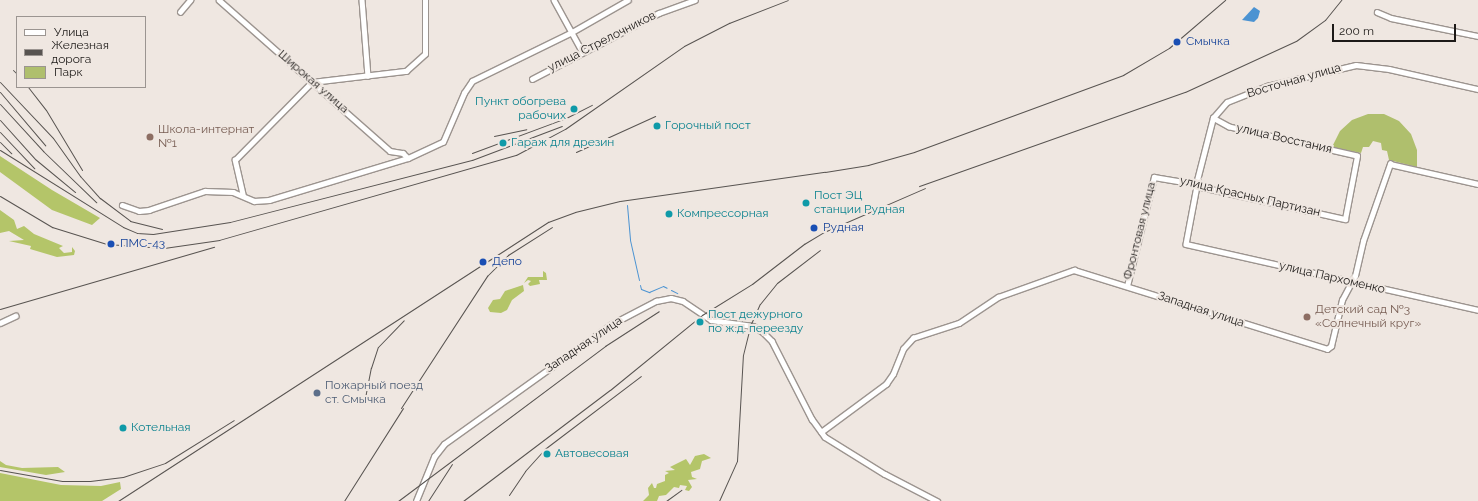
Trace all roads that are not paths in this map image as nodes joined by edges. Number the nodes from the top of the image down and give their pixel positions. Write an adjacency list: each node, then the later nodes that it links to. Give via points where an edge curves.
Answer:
1 (190, 0): 8 (street)
2 (219, 0): 15 (street, Широкая улица)
3 (362, 0): 13 (street)
4 (426, 0): 13 (street, via 425,54 408,70)
5 (554, 0): 10 (street)
6 (628, 0): 10 (street)
7 (695, 0): 12 (street, улица Стрелочников, via 663,11)
8 (180, 12)
9 (1377, 12): 11 (street, via 1400,20)
10 (572, 32): 12 (street); 18 (street, via 472,81 464,93 442,144)
11 (1478, 36)
12 (582, 52): 14 (street, улица Стрелочников)
13 (368, 76): 15 (street)
14 (532, 79)
15 (312, 82): 18 (street, Широкая улица, via 390,151 403,153); 22 (street, via 235,160)
16 (1478, 89): 17 (street, Восточная улица, via 1389,69 1352,66 1305,75 1252,92 1224,104)
17 (1213, 118): 21 (street); 24 (street, улица Восстания, via 1229,127 1357,156)
18 (408, 158): 22 (street, via 285,197 254,201)
19 (1154, 177): 21 (street, улица Красных Партизан); 26 (street, Фронтовая улица)
20 (1478, 184): 25 (street, via 1390,164 1362,241)
21 (1197, 185): 24 (street, улица Красных Партизан); 25 (street, улица Пархоменко, via 1186,244)
22 (243, 196): 23 (street, via 228,191 205,192 143,211)
23 (122, 205)
24 (1345, 219)
25 (1352, 283): 26 (street, Западная улица, via 1342,300 1331,346 1327,349); 27 (street, улица Пархоменко)
26 (1127, 286): 30 (street, Западная улица, via 1074,270 998,297 959,323 913,338 903,349 886,384)
27 (1478, 310)
28 (15, 316): 29 (street)
29 (0, 323)
30 (821, 432): 31 (street, Западная улица, via 772,341 763,332 753,326 711,320 683,301 668,298 605,328 444,444 434,457); 32 (street, Западная улица, via 832,443)
31 (416, 501)
32 (937, 501)

